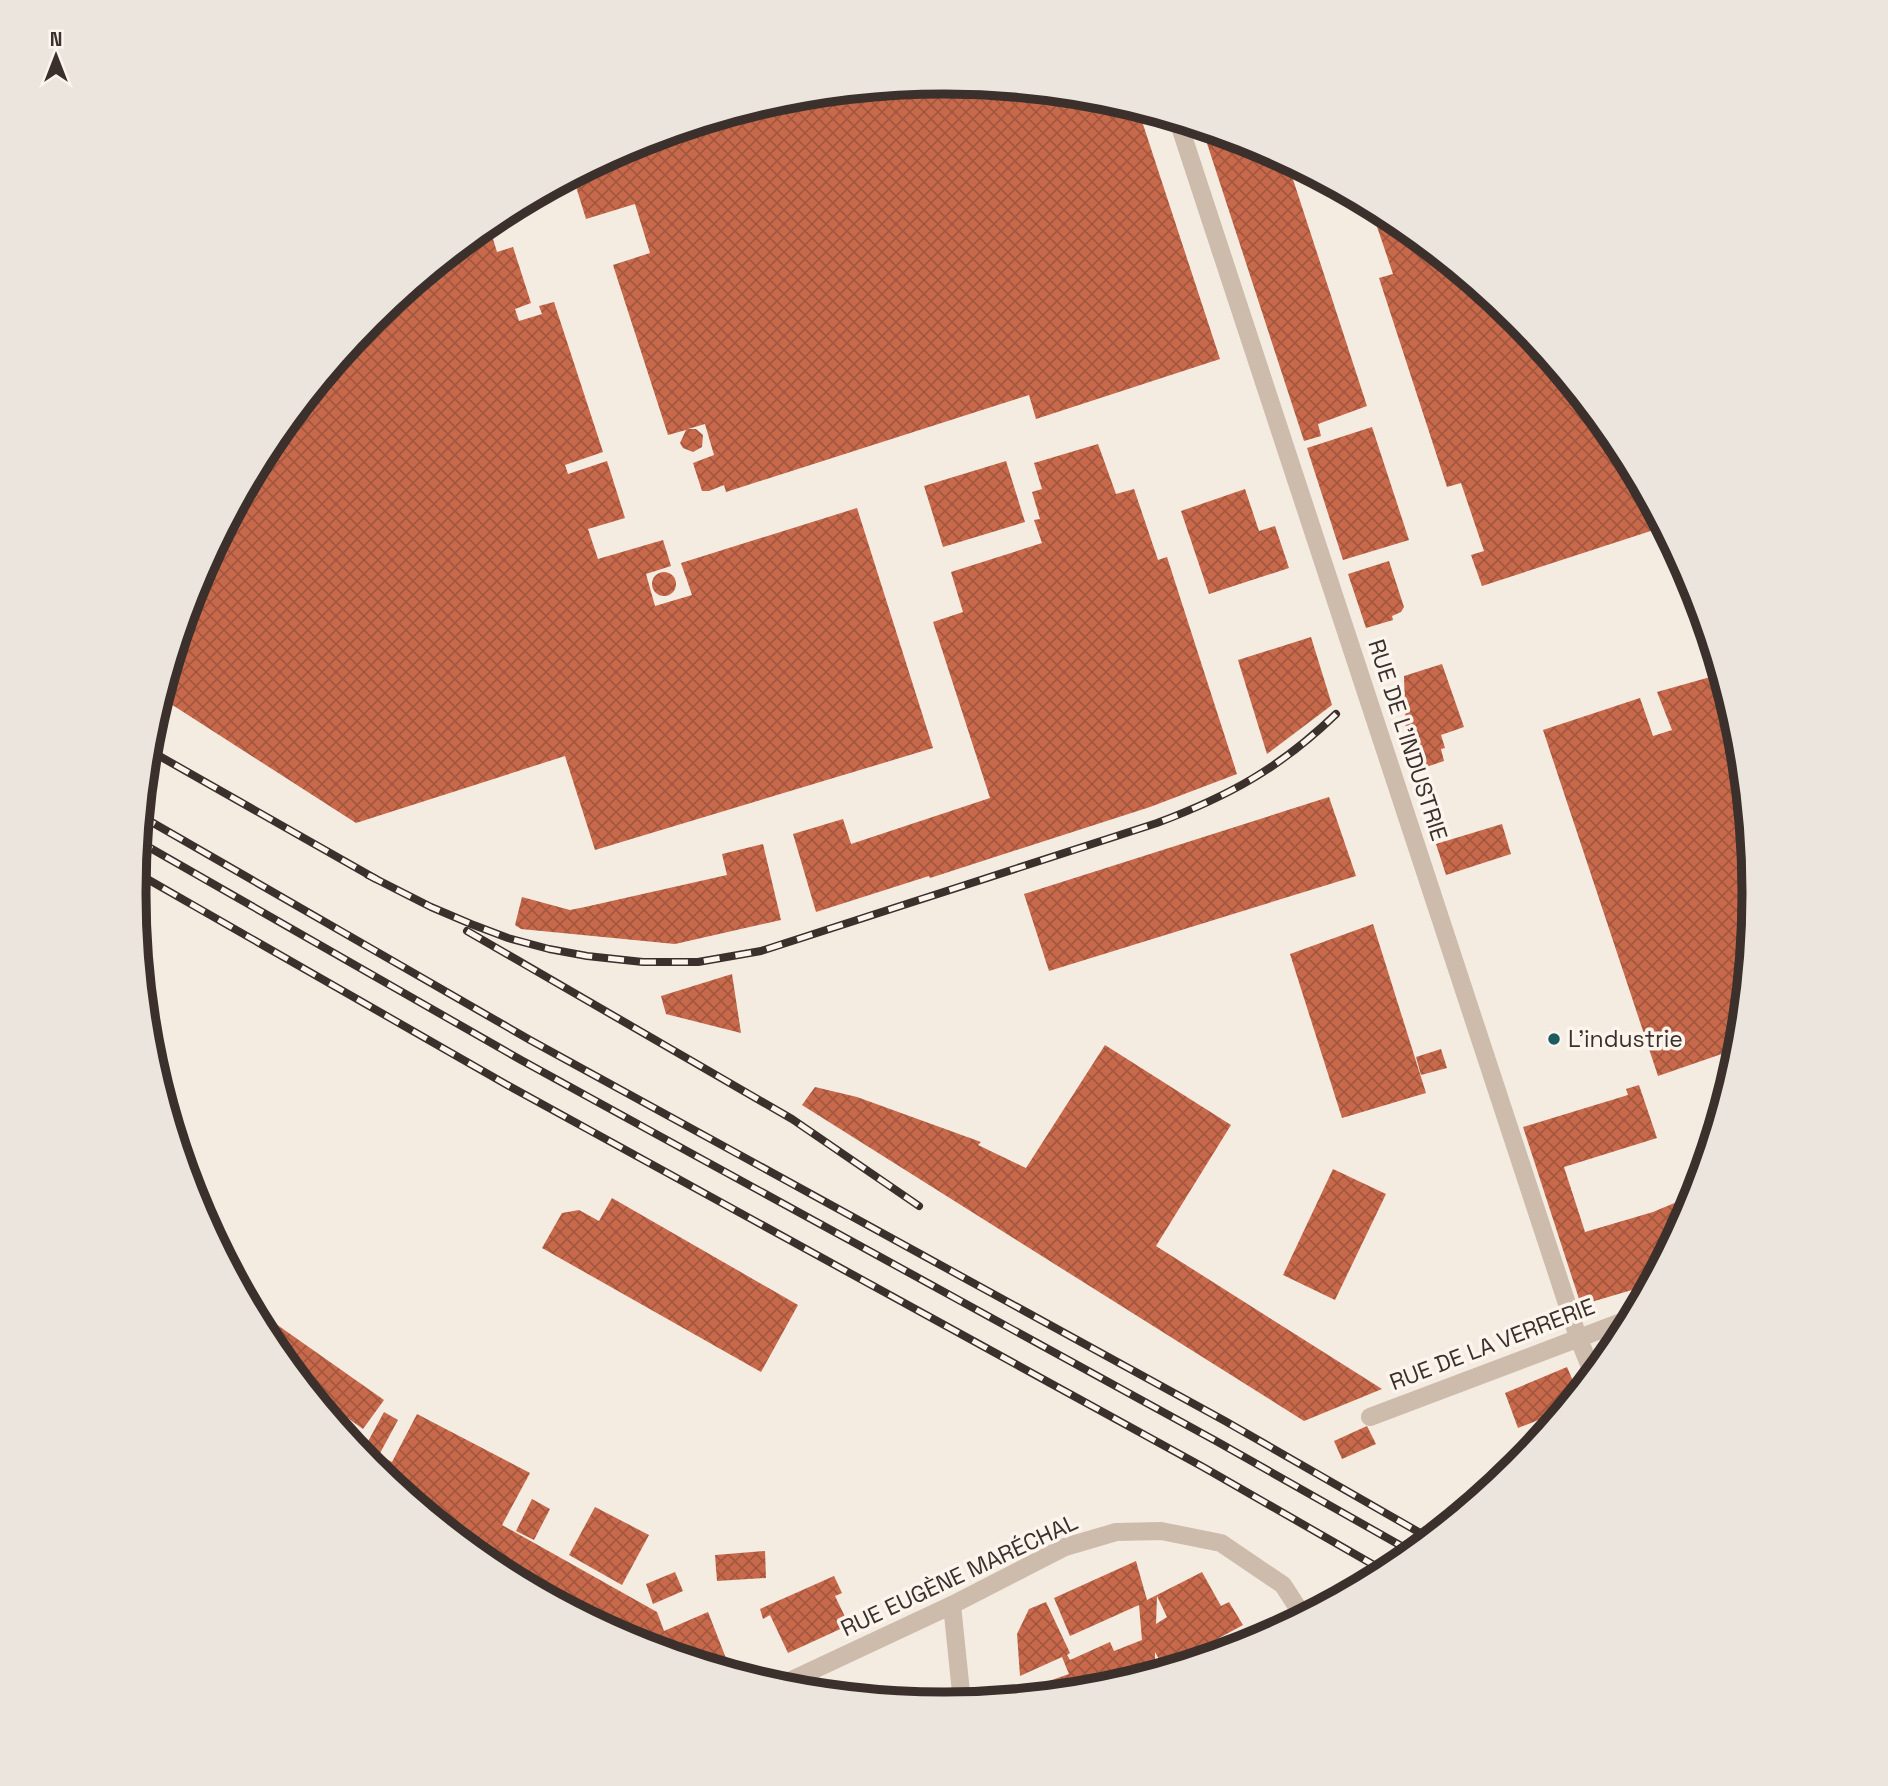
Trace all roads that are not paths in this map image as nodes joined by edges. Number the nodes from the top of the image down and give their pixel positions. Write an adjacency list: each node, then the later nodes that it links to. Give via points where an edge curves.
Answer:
1 (1181, 131): 3 (street, RUE DE L'INDUSTRIE)
2 (1616, 1323): 3 (street, RUE DE LA VERRERIE)
3 (1578, 1337): 4 (street, RUE DE L'INDUSTRIE); 5 (street, RUE DE LA VERRERIE)
4 (1589, 1363)
5 (1370, 1417)
6 (952, 1605): 7 (street, RUE EUGÈNE MARÉCHAL, via 1065,1547 1116,1532 1161,1531 1221,1542 1283,1585); 8 (street, RUE EUGÈNE MARÉCHAL); 9 (street)
7 (1298, 1608)
8 (797, 1678)
9 (961, 1691)

